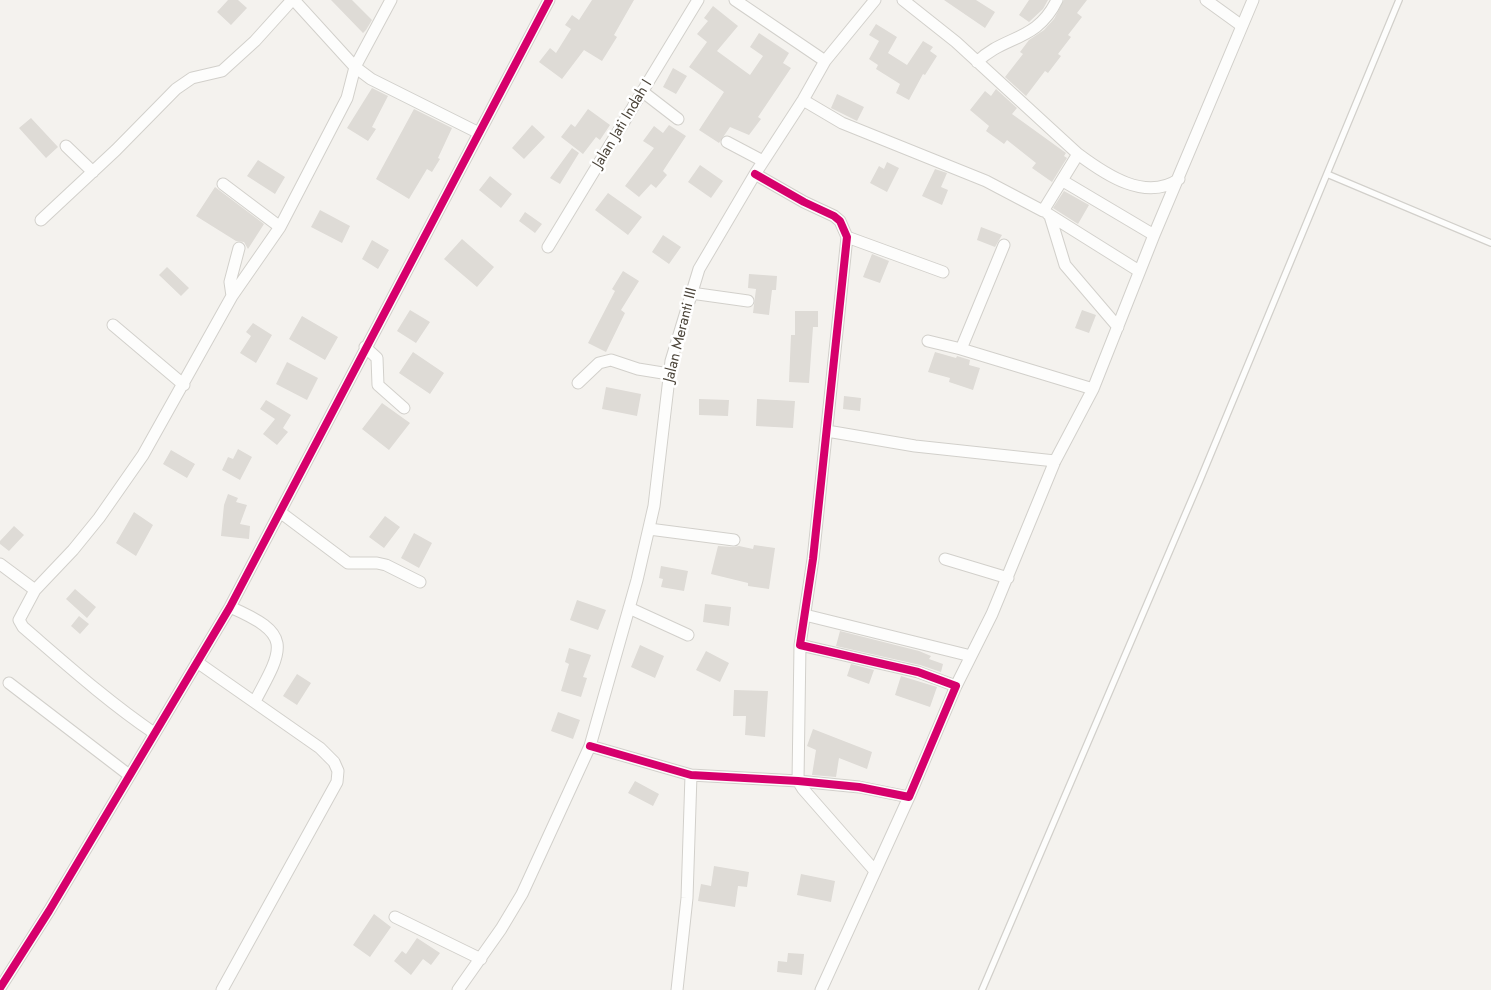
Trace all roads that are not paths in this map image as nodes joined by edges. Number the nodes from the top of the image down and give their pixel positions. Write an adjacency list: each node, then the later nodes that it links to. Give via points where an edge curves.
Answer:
1 (293, 0): 15 (street); 24 (street, via 222,71 192,78 176,89)
2 (391, 0): 15 (street)
3 (548, 0): 19 (street)
4 (698, 0): 16 (street, Jalan Jati Indah I)
5 (735, 0): 13 (street)
6 (875, 0): 13 (street, Jalan Meranti III)
7 (903, 0): 14 (street)
8 (1057, 0): 14 (street, via 1032,31 989,50)
9 (1206, 0): 12 (street)
10 (1253, 0): 12 (street)
11 (1399, 0): 26 (lane)
12 (1242, 26): 27 (street)
13 (825, 61): 17 (street, Jalan Meranti III)
14 (977, 62): 22 (street)
15 (355, 67): 19 (street, via 383,86); 32 (street, via 347,98)
16 (643, 92): 18 (street); 37 (street, Jalan Jati Indah I)
17 (803, 100): 23 (street, Jalan Meranti III); 30 (street, via 842,124 986,181)
18 (678, 119)
19 (479, 132): 47 (street)
20 (727, 142): 23 (street)
21 (66, 146): 24 (street)
22 (1078, 154): 27 (street, via 1108,174 1151,189 1165,187); 28 (street)
23 (763, 161): 25 (street, Jalan Meranti III)
24 (93, 172): 31 (street)
25 (755, 174): 34 (street, via 834,216); 41 (street, Jalan Meranti III, via 699,269)
26 (1327, 174): 35 (lane); 88 (lane)
27 (1179, 179): 33 (street)
28 (1063, 181): 30 (street); 33 (street)
29 (223, 184): 32 (street)
30 (1046, 214): 39 (street); 45 (street, via 1065,265)
31 (40, 220)
32 (280, 227): 42 (street)
33 (1154, 235): 39 (street)
34 (847, 237): 40 (street); 54 (street)
35 (1491, 243)
36 (1004, 245): 48 (street)
37 (548, 247)
38 (239, 248): 42 (street, via 230,282)
39 (1140, 271): 45 (street)
40 (943, 272)
41 (690, 293): 43 (street); 49 (street, Jalan Meranti III)
42 (232, 296): 51 (street)
43 (748, 301)
44 (113, 325): 51 (street)
45 (1118, 327): 52 (street)
46 (928, 340): 48 (street)
47 (366, 347): 53 (street, via 377,358 378,385); 56 (street)
48 (962, 349): 52 (street)
49 (669, 374): 50 (street, via 611,360 599,363); 57 (street, Jalan Meranti III)
50 (578, 383)
51 (184, 385): 63 (street, via 143,456 99,518)
52 (1093, 389): 55 (street)
53 (404, 408)
54 (827, 431): 55 (street, via 915,446); 66 (street)
55 (1055, 461): 61 (street)
56 (280, 512): 62 (street, via 348,563 377,562); 64 (street)
57 (649, 530): 58 (street); 65 (street, Jalan Meranti III)
58 (734, 540)
59 (945, 559): 61 (street)
60 (0, 564): 63 (street)
61 (1008, 578): 69 (street)
62 (420, 582)
63 (35, 590): 74 (street, via 26,603 20,624 85,682)
64 (230, 607): 70 (street); 73 (street, via 265,624 275,634 278,647)
65 (629, 608): 67 (street); 75 (street, Jalan Meranti III)
66 (805, 615): 68 (street); 69 (street)
67 (688, 635)
68 (800, 644): 72 (street, via 918,672); 78 (street)
69 (971, 656): 72 (street)
70 (197, 662): 73 (street); 74 (street)
71 (10, 684): 76 (street)
72 (956, 686): 79 (street)
73 (255, 701): 84 (street, via 320,748 334,762 338,771 337,782)
74 (154, 733): 76 (street)
75 (590, 746): 77 (street); 82 (street, Jalan Meranti III, via 522,894)
76 (129, 775): 83 (street)
77 (691, 775): 78 (street); 86 (street, via 687,898)
78 (798, 781): 79 (street, via 859,787); 80 (street)
79 (909, 797): 80 (street)
80 (875, 871): 87 (street)
81 (395, 918): 82 (street)
82 (481, 959): 85 (street, Jalan Meranti III)
83 (0, 988)
84 (222, 990)
85 (458, 990)
86 (678, 990)
87 (821, 990)
88 (982, 990)

